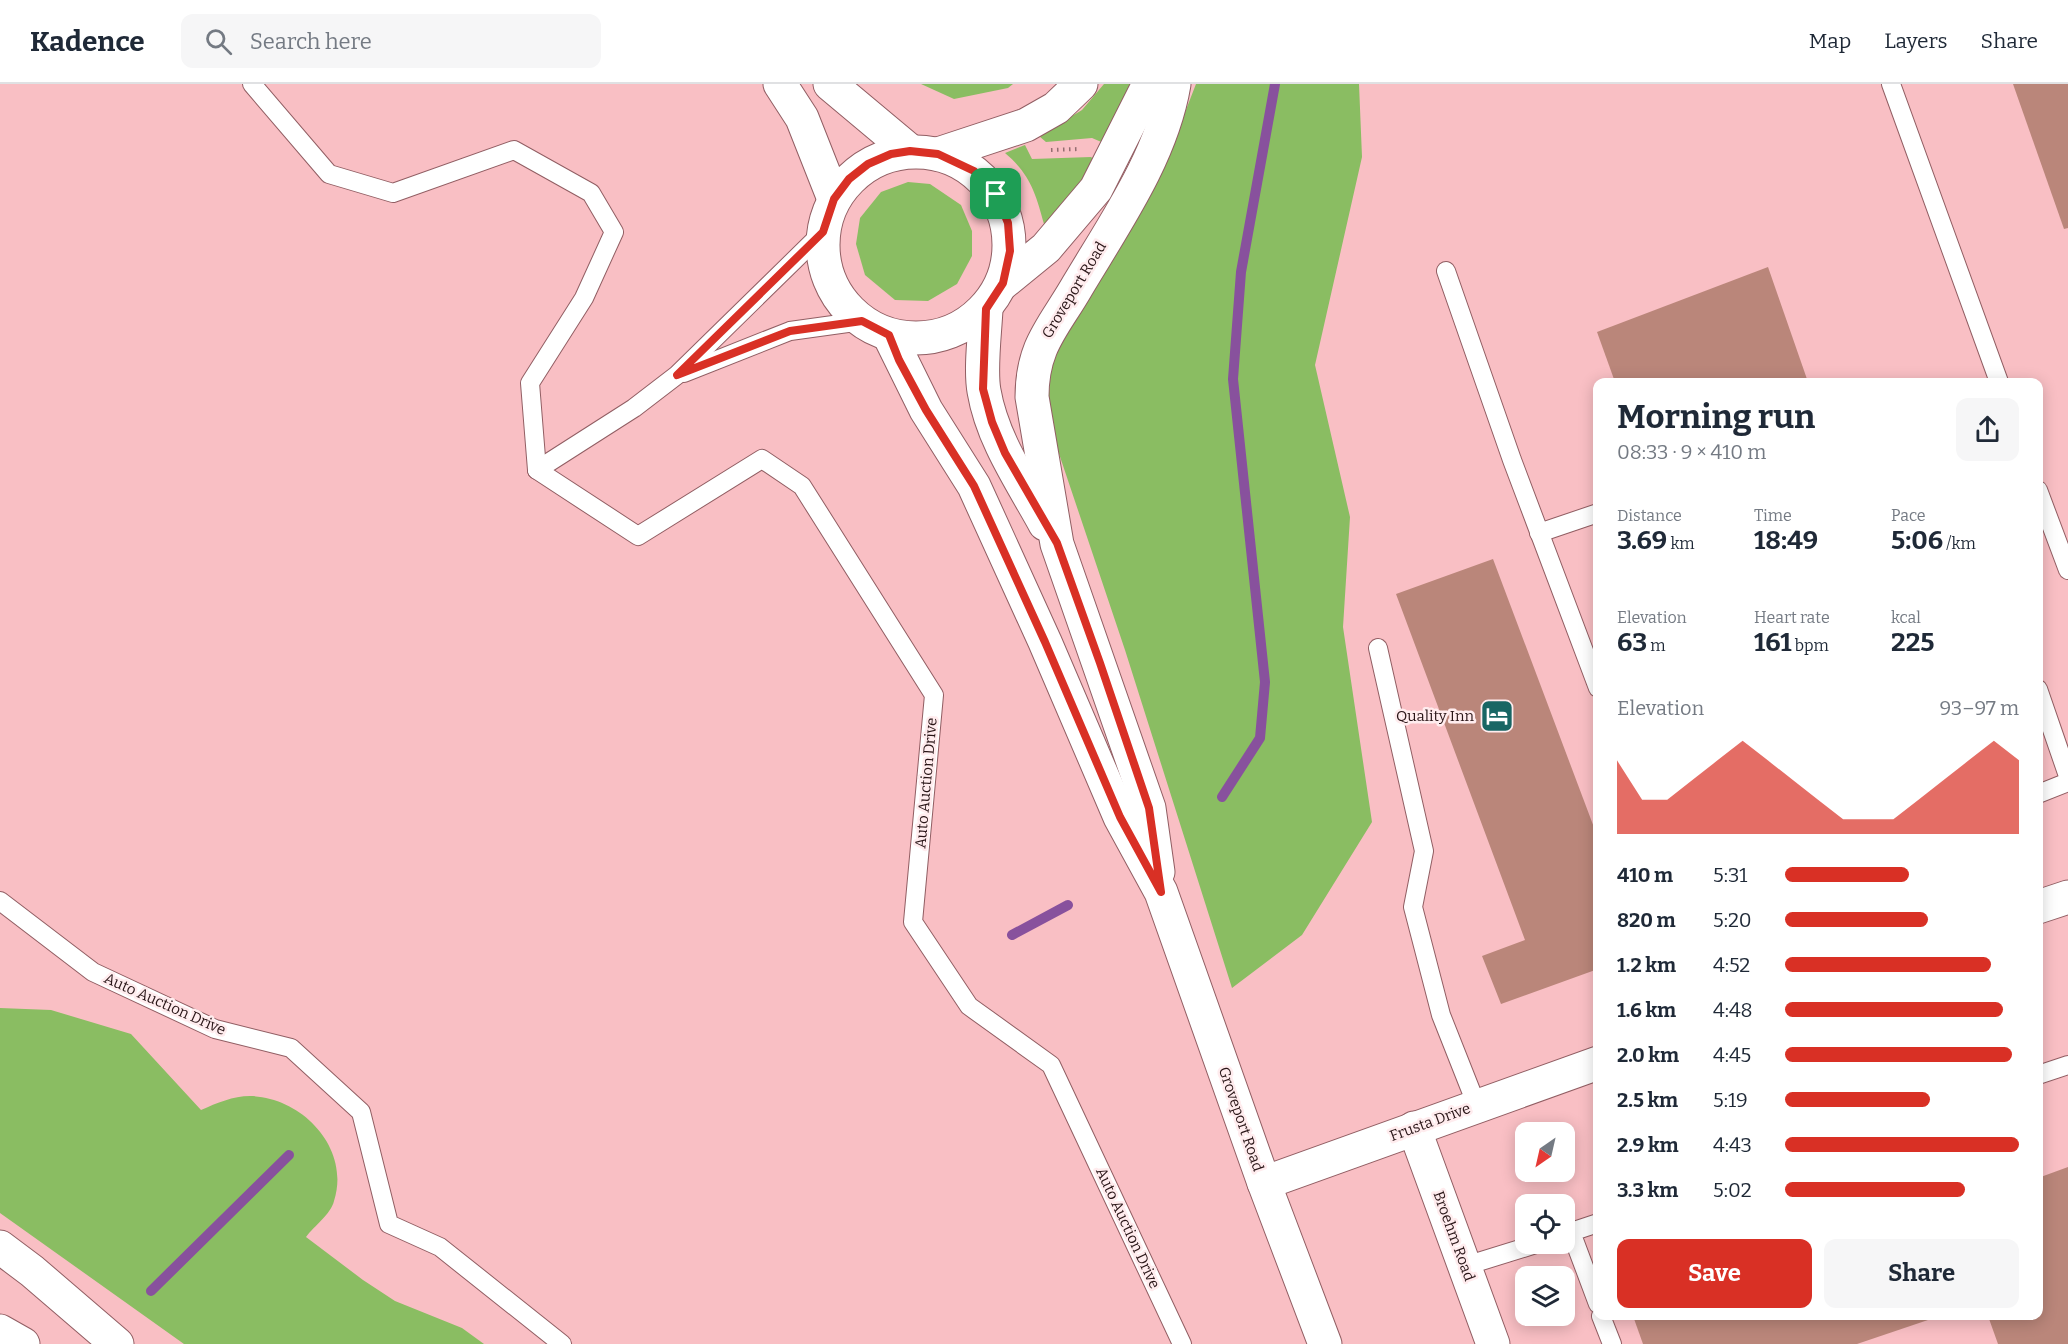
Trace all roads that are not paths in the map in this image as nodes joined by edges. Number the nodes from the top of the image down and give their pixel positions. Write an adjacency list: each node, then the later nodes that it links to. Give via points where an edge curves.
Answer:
1 (252, 84): 16 (lane, via 329,174 393,193 514,150 591,193 614,232 584,298 530,383)
2 (780, 84): 9 (main road, via 802,118)
3 (830, 84): 8 (main road)
4 (1081, 84): 8 (main road, via 1056,108 1026,125)
5 (1149, 84): 12 (main road, via 1096,189 1046,248)
6 (1174, 84): 20 (main road, Groveport Road, via 1170,110 1141,176 1077,289 1044,338 1036,361 1032,397)
7 (1891, 84): 15 (lane)
8 (924, 153): 9 (main road, via 891,154 868,164 849,179); 12 (main road, via 974,171 996,194 1008,223 1010,251)
9 (834, 199): 10 (main road)
10 (823, 232): 13 (main road, via 823,258 830,282 843,304); 14 (lane)
11 (1446, 271): 19 (lane)
12 (994, 296): 13 (main road, via 966,326 942,336 916,339); 20 (main road, Groveport Road, via 983,389 1005,453)
13 (875, 328): 14 (lane, via 790,331); 28 (main road, Groveport Road, via 899,360 974,486 1120,817)
14 (677, 375): 16 (lane, via 634,408)
15 (1998, 378)
16 (537, 470): 50 (lane, Auto Auction Drive, via 638,536 762,459 802,486 934,695 913,922 969,1006 1051,1065)
17 (2043, 503): 21 (lane)
18 (1593, 515): 19 (lane)
19 (1539, 532): 23 (lane)
20 (1057, 543): 28 (main road, Groveport Road, via 1149,808)
21 (2068, 570)
22 (1378, 648): 35 (lane, via 1424,851 1413,907 1441,1015)
23 (1593, 675)
24 (2043, 704): 25 (lane)
25 (2068, 776)
26 (2068, 782): 27 (lane)
27 (2043, 792)
28 (1161, 892): 37 (main road, Groveport Road)
29 (2068, 897): 31 (main road)
30 (0, 901): 49 (lane, Auto Auction Drive, via 93,972 215,1029 291,1048 361,1112 389,1224 440,1248)
31 (2043, 905)
32 (1593, 1065): 35 (main road, Frusta Drive)
33 (2068, 1065): 34 (lane)
34 (2043, 1073)
35 (1477, 1106): 36 (main road, Frusta Drive)
36 (1414, 1128): 37 (main road, Frusta Drive); 43 (main road, Broehm Road)
37 (1264, 1183): 51 (main road, Groveport Road)
38 (1593, 1225): 39 (lane)
39 (1575, 1231)
40 (0, 1247): 48 (main road)
41 (1575, 1250): 44 (lane)
42 (1515, 1251): 43 (lane)
43 (1465, 1266): 52 (main road, Broehm Road)
44 (1593, 1292)
45 (1603, 1320): 53 (lane)
46 (0, 1331): 47 (main road)
47 (23, 1344)
48 (117, 1344)
49 (562, 1344)
50 (1182, 1344)
51 (1325, 1344)
52 (1493, 1344)
53 (1612, 1344)

